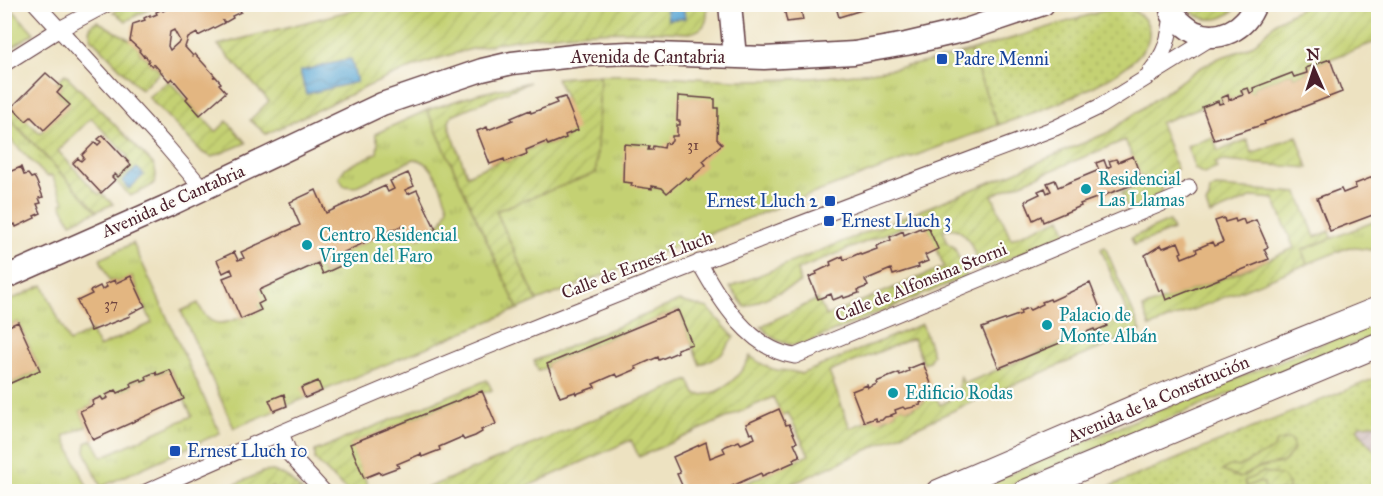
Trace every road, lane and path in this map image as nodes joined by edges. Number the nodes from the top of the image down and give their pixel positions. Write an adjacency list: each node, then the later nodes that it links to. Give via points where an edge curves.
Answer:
1 (36, 4): 9 (street)
2 (107, 4): 9 (street)
3 (730, 4): 11 (main road)
4 (1043, 4): 11 (main road, Avenida de Cantabria, via 966,30 854,53)
5 (1255, 4): 8 (main road)
6 (1271, 4): 8 (main road)
7 (1170, 8): 10 (main road, via 1193,31); 13 (street, Calle de Ernest Lluch, via 1169,39 1162,57)
8 (1244, 25): 10 (main road)
9 (58, 30): 12 (street); 14 (street)
10 (1214, 36): 13 (street, Calle de Ernest Lluch)
11 (735, 57): 14 (main road, Avenida de Cantabria, via 582,55 482,70 382,104)
12 (4, 64)
13 (1144, 79): 16 (street, Calle de Ernest Lluch, via 1101,106 1054,128)
14 (202, 189): 17 (main road, Avenida de Cantabria)
15 (1189, 189): 16 (street, Calle de Alfonsina Storni, via 795,356 777,352 741,323)
16 (699, 262): 20 (street, Calle de Ernest Lluch)
17 (4, 278)
18 (1378, 309): 23 (main road, Avenida de la Constitución)
19 (1378, 345): 24 (main road, Avenida de la Constitución)
20 (281, 433): 21 (street, Calle de Ernest Lluch); 22 (street, via 290,455)
21 (146, 492)
22 (324, 492)
23 (938, 492)
24 (1025, 492)

